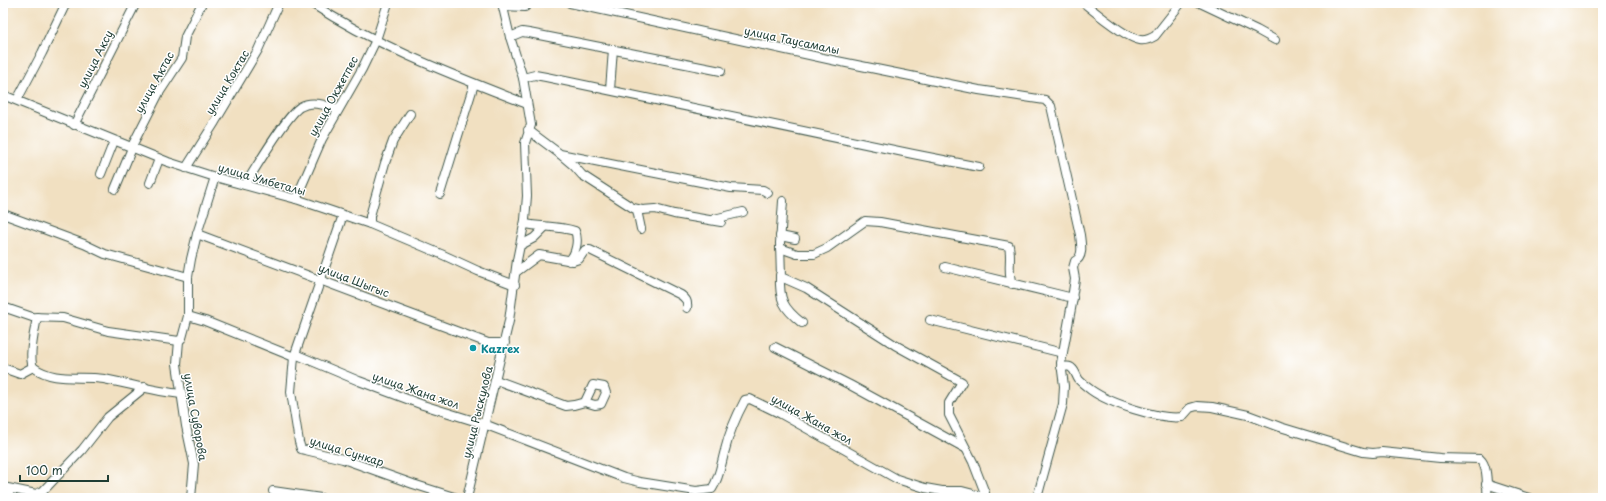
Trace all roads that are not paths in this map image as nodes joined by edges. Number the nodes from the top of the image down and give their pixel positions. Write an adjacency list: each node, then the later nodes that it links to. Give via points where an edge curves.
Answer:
1 (66, 3): 23 (street)
2 (136, 3): 27 (street, улица Аксу)
3 (202, 3): 30 (street, улица Актас, via 185,37 182,58 159,93)
4 (279, 3): 34 (street, улица Коктас, via 258,50)
5 (311, 3): 15 (street)
6 (388, 3): 15 (street, улица Окжетпес)
7 (529, 3): 12 (street, via 525,7)
8 (570, 3): 67 (street, улица Таусамалы, via 832,60 1045,100 1051,106 1077,219 1081,248 1079,260 1075,261 1073,268 1075,279)
9 (1084, 3): 13 (street, via 1125,33 1141,40 1150,40 1155,36)
10 (1187, 3): 13 (street)
11 (1200, 3): 16 (street)
12 (502, 5): 14 (street, улица Рыскулова)
13 (1180, 5)
14 (510, 37): 17 (street, via 522,32); 19 (street, улица Рыскулова)
15 (376, 40): 20 (street); 25 (street, улица Окжетпес)
16 (1275, 40)
17 (612, 49): 18 (street); 21 (street)
18 (721, 71)
19 (523, 78): 21 (street, via 546,76); 24 (street, улица Рыскулова)
20 (474, 84): 24 (street); 41 (street)
21 (610, 90): 33 (street)
22 (3, 95): 23 (street, улица Умбеталы)
23 (17, 100): 27 (street, улица Умбеталы)
24 (527, 104): 28 (street, улица Рыскулова, via 531,125)
25 (338, 110): 38 (street, via 324,104 301,106 296,110); 42 (street, улица Окжетпес, via 322,139)
26 (410, 114): 50 (street, via 393,141 385,163)
27 (74, 125): 29 (street, улица Умбеталы)
28 (528, 130): 31 (street); 51 (street, улица Рыскулова, via 525,143)
29 (114, 141): 30 (street, улица Умбеталы); 35 (street)
30 (131, 148): 32 (street, улица Умбеталы); 39 (street, улица Актас)
31 (560, 154): 40 (street); 44 (street, via 582,175)
32 (159, 159): 34 (street, улица Умбеталы); 37 (street)
33 (979, 167)
34 (186, 168): 36 (street, улица Умбеталы)
35 (101, 174)
36 (215, 177): 38 (street, улица Умбеталы); 54 (street, улица Суворова)
37 (150, 183)
38 (245, 185): 42 (street, улица Умбеталы)
39 (115, 189)
40 (768, 193)
41 (440, 194)
42 (296, 199): 47 (street, улица Умбеталы)
43 (783, 201): 55 (street)
44 (640, 212): 48 (street, via 655,209); 53 (street)
45 (744, 212): 48 (street)
46 (3, 214): 63 (street, via 105,254)
47 (342, 215): 50 (street, улица Умбеталы); 64 (street, улица Сункар)
48 (709, 220): 49 (street)
49 (721, 222)
50 (370, 224): 66 (street, улица Умбеталы)
51 (525, 224): 52 (street); 57 (street, улица Рыскулова)
52 (545, 227): 57 (street, via 534,238); 59 (street, via 554,226 575,231 577,236 574,253)
53 (641, 229)
54 (197, 234): 63 (street, улица Суворова); 64 (street, улица Шыгыс)
55 (780, 236): 56 (street); 58 (street)
56 (795, 240)
57 (521, 245): 61 (street, улица Рыскулова)
58 (780, 248): 62 (street); 65 (street, via 804,255 814,254 828,248 870,220 1009,246 1009,272)
59 (569, 261): 61 (street, via 539,255); 69 (street, via 579,259 584,251 590,250 681,295 688,302)
60 (945, 267): 65 (street)
61 (516, 272): 66 (street, улица Рыскулова)
62 (780, 275): 73 (street, via 779,289 788,312); 87 (street, улица Жана жол, via 782,279 806,288 895,345 962,382 948,407)
63 (188, 277): 70 (street, улица Суворова)
64 (321, 279): 75 (street, улица Шыгыс, via 488,343); 78 (street, улица Сункар)
65 (1012, 284): 67 (street)
66 (515, 285): 75 (street, улица Рыскулова)
67 (1072, 298): 77 (street, улица Таусамалы)
68 (3, 307): 71 (street)
69 (687, 308)
70 (188, 316): 74 (street, улица Суворова); 78 (street, улица Жана жол, via 205,320)
71 (37, 317): 74 (street, via 63,318 108,331); 79 (street, via 30,361)
72 (930, 320): 77 (street)
73 (802, 323)
74 (179, 341): 84 (street, улица Суворова, via 177,364)
75 (505, 343): 82 (street, улица Рыскулова)
76 (775, 347): 87 (street)
77 (1063, 353): 80 (street, улица Таусамалы)
78 (294, 356): 86 (street, улица Жана жол, via 423,405); 95 (street, улица Сункар, via 291,392 301,449 343,459)
79 (33, 367): 81 (street, via 20,374); 83 (street, via 55,377 101,379)
80 (1061, 367): 88 (street, via 1072,368 1079,380 1092,391 1155,415 1182,417 1190,408 1212,407 1248,415 1363,452 1480,459 1485,468); 97 (street, улица Таусамалы, via 1063,404)
81 (3, 368)
82 (496, 380): 85 (street, via 562,405); 86 (street, улица Рыскулова)
83 (145, 388): 84 (street); 89 (street, via 108,417 44,491 36,494)
84 (182, 394): 93 (street, улица Суворова, via 194,464)
85 (584, 402)
86 (484, 424): 91 (street, улица Жана жол, via 624,478 704,491 712,489 718,480 733,425 745,400 750,399 897,479 925,488 962,491); 96 (street, улица Рыскулова)
87 (965, 448): 91 (street, улица Жана жол)
88 (1486, 484): 98 (street); 99 (street)
89 (6, 488): 92 (street)
90 (273, 491): 94 (street)
91 (985, 497)
92 (8, 498)
93 (191, 498)
94 (321, 498)
95 (457, 498)
96 (467, 498)
97 (1037, 498)
98 (1488, 498)
99 (1529, 498)

